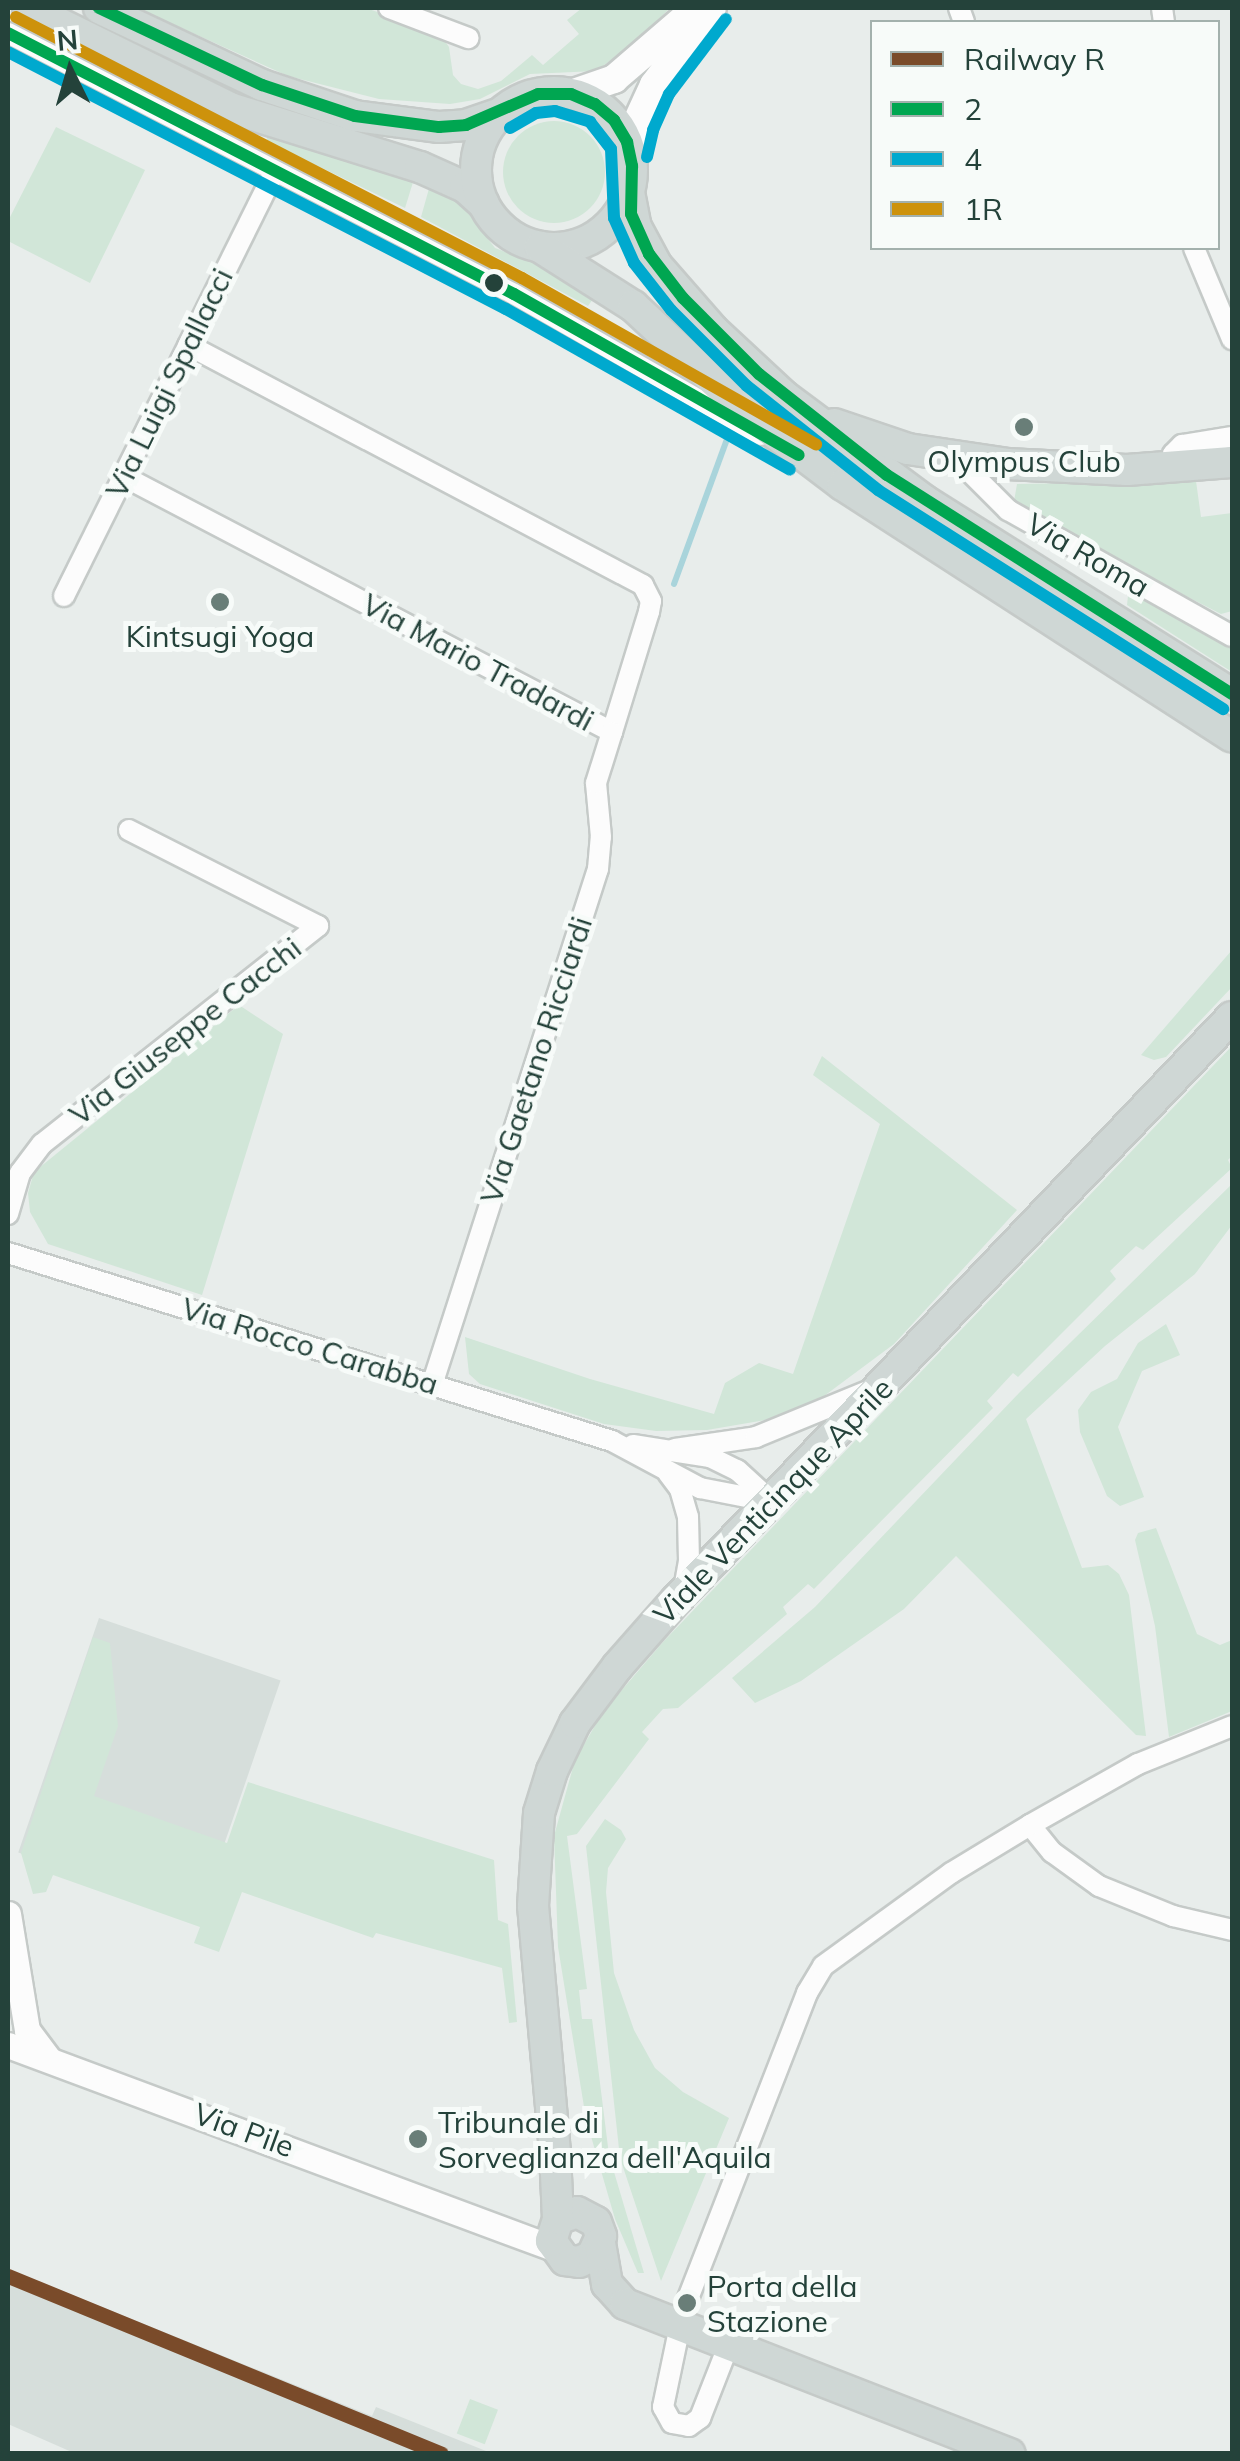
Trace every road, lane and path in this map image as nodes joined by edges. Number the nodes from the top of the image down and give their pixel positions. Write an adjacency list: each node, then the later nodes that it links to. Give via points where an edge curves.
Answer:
1 (28, 8): 13 (main road, via 230,108 420,167)
2 (99, 8): 9 (main road, via 240,76 355,116 439,126)
3 (389, 8): 7 (street)
4 (693, 8): 8 (main road, via 614,79)
5 (712, 8): 10 (main road, via 658,78)
6 (8, 33): 11 (street)
7 (468, 38)
8 (571, 94): 9 (main road, via 530,96); 10 (main road, via 608,114)
9 (502, 113): 13 (main road, via 477,156)
10 (630, 154): 12 (main road)
11 (275, 172): 17 (street, Via Luigi Spallacci); 21 (street, via 514,294)
12 (629, 192): 14 (main road, via 599,234 566,247); 18 (main road, via 636,227 657,266)
13 (484, 204): 14 (main road, via 510,235)
14 (540, 247): 21 (main road, via 633,306)
15 (1195, 250): 16 (street)
16 (1232, 339)
17 (188, 345): 24 (street, Via Luigi Spallacci); 28 (street, Via Mario Tradardi, via 643,585 649,612)
18 (784, 396): 20 (main road, via 873,439); 27 (main road, via 939,510)
19 (1232, 437): 23 (street, via 1182,445)
20 (956, 458): 23 (main road, via 1065,469); 26 (street, Via Roma, via 1008,510)
21 (807, 459): 29 (main road)
22 (1232, 462): 23 (main road)
23 (1172, 469)
24 (123, 476): 25 (street, Via Luigi Spallacci); 28 (street, Via Mario Tradardi)
25 (64, 596)
26 (1232, 636)
27 (1232, 694)
28 (612, 732): 35 (street, Via Gaetano Ricciardi, via 596,783 598,870)
29 (1232, 737)
30 (129, 830): 32 (street, Via Giuseppe Cacchi, via 318,926 42,1144 20,1174)
31 (1232, 1017): 34 (main road, Viale Venticinque Aprile)
32 (8, 1214)
33 (8, 1253): 35 (street, Via Rocco Carabba)
34 (892, 1378): 37 (street, Via Rocco Carabba, via 777,1430); 39 (main road, Viale Venticinque Aprile)
35 (432, 1385): 36 (street, Via Rocco Carabba)
36 (612, 1441): 37 (street, Via Rocco Carabba); 38 (street, Via Rocco Carabba)
37 (676, 1449): 39 (street, Via Rocco Carabba, via 737,1470)
38 (663, 1468): 39 (street, Via Rocco Carabba, via 700,1488); 40 (street, via 680,1489 688,1516 690,1561)
39 (772, 1502): 40 (main road, Viale Venticinque Aprile)
40 (682, 1594): 49 (main road, Viale Venticinque Aprile, via 588,1704 545,1792 532,1906)
41 (1232, 1726): 42 (street, via 1138,1764)
42 (1030, 1825): 44 (street, via 1052,1852 1098,1886 1173,1916); 53 (street, via 951,1873 818,1972)
43 (8, 1914): 45 (street)
44 (1232, 1930)
45 (21, 1997): 46 (street); 48 (street, via 30,2036)
46 (8, 2032)
47 (8, 2045): 48 (street, Via Pile)
48 (47, 2057): 51 (street, Via Pile, via 479,2218)
49 (550, 2084): 50 (main road, Viale Venticinque Aprile, via 572,2174); 51 (main road, Viale Venticinque Aprile)
50 (595, 2230): 51 (main road, via 570,2212); 51 (main road, via 592,2256); 52 (main road, Viale Venticinque Aprile, via 609,2288)
51 (560, 2237): 52 (main road, via 604,2301)
52 (640, 2311): 53 (main road)
53 (684, 2311): 54 (main road); 54 (street, via 663,2406 678,2426 700,2418)
54 (729, 2344): 55 (main road)
55 (1010, 2454)

